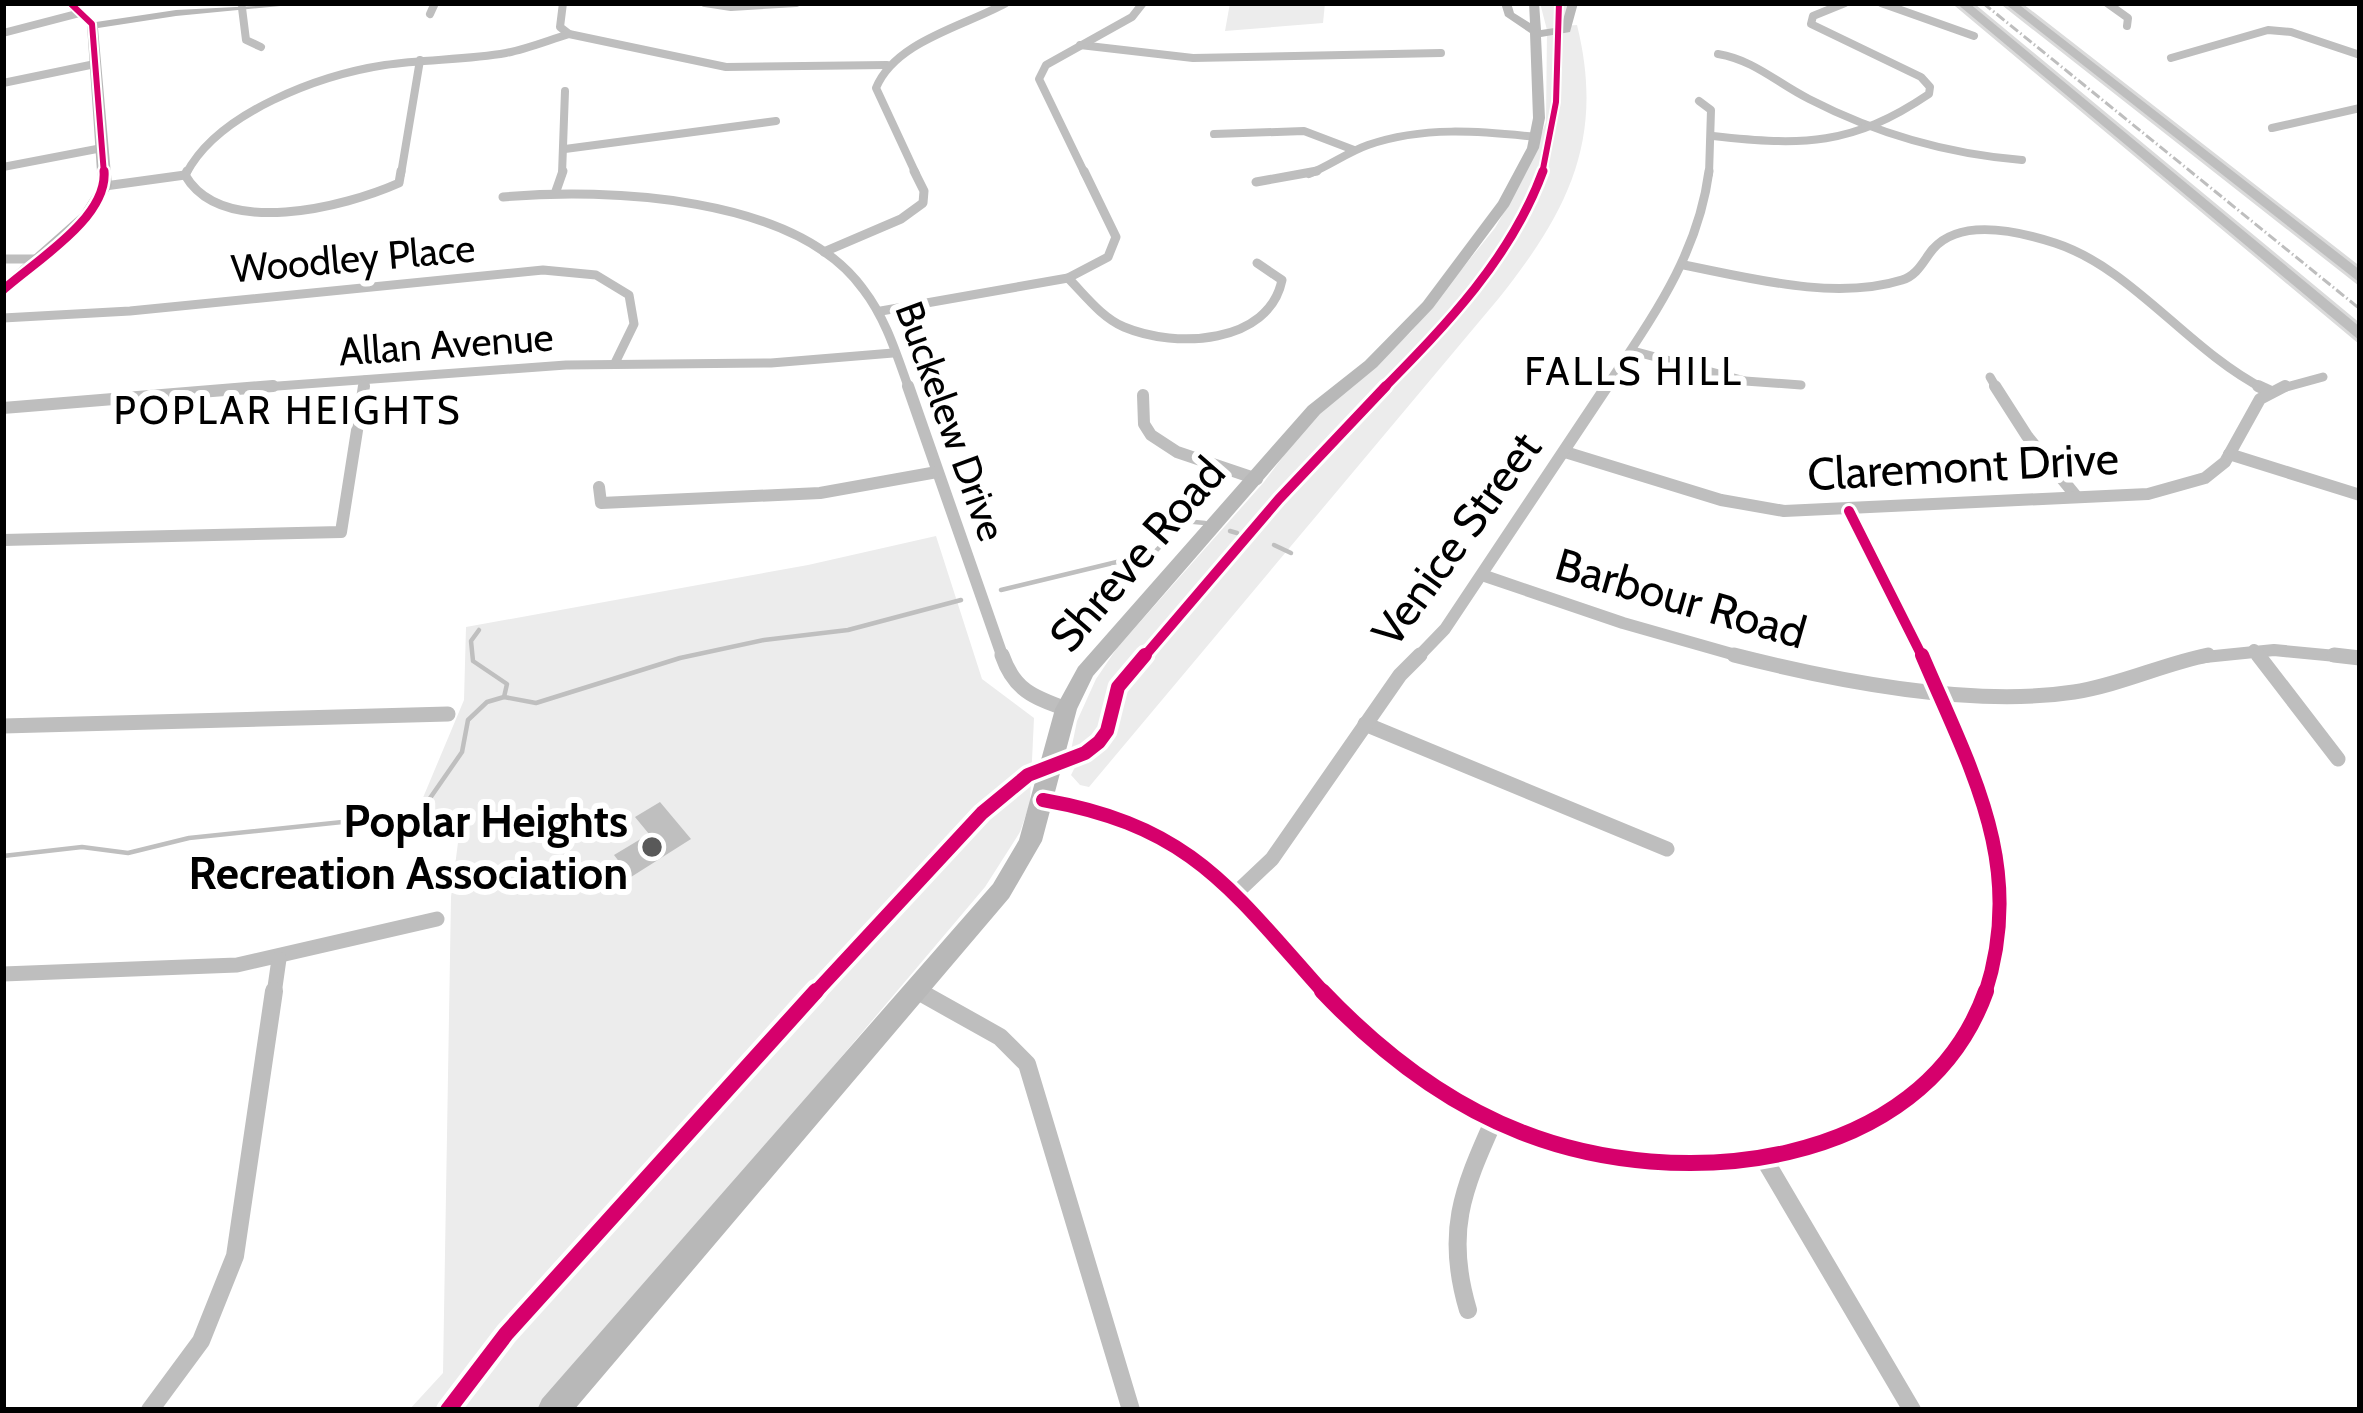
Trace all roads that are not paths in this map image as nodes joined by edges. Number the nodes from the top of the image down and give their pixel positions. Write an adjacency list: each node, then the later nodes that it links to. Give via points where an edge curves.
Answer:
1 (308, 3): 17 (main road)
2 (435, 3): 18 (street)
3 (563, 3): 23 (street, via 560,27)
4 (705, 3): 5 (street)
5 (796, 3)
6 (1006, 3): 33 (street)
7 (1142, 3): 25 (street)
8 (1506, 3): 21 (main road, via 1517,19)
9 (1534, 3): 21 (main road, Shreve Road)
10 (1573, 3): 21 (main road, via 1567,30)
11 (1845, 3): 39 (street, via 1811,24 1930,87)
12 (1880, 3): 24 (street)
13 (1963, 3): 66 (highway)
14 (2010, 3): 62 (highway)
15 (2108, 3): 20 (street)
16 (75, 8): 19 (main road); 22 (street)
17 (242, 8): 19 (main road); 26 (street, via 247,40)
18 (430, 14)
19 (92, 26): 32 (main road)
20 (2127, 26)
21 (1538, 27): 42 (main road, Shreve Road)
22 (3, 33)
23 (569, 34): 31 (street, via 508,53); 33 (street, via 726,67)
24 (1974, 36)
25 (1080, 45): 27 (street, via 1193,58); 61 (street, via 1046,65 1039,82 1116,240 1100,264)
26 (261, 47)
27 (1441, 53)
28 (1718, 54): 39 (street, via 1756,62 1797,93)
29 (2360, 55): 30 (street, via 2279,30)
30 (2170, 58)
31 (421, 60): 49 (street, via 267,101); 49 (street, via 404,174 385,191 257,215 195,190)
32 (95, 64): 34 (street); 44 (main road)
33 (887, 65): 56 (street, via 876,88 923,202)
34 (3, 83)
35 (566, 91): 45 (street)
36 (1699, 101): 43 (street, via 1711,110)
37 (2360, 108): 40 (street)
38 (776, 121): 45 (street)
39 (1877, 126): 43 (street, via 1822,144); 47 (street, via 1967,156)
40 (2272, 128)
41 (1214, 134): 46 (street, via 1304,131)
42 (1536, 136): 46 (street, via 1439,131); 80 (main road, Shreve Road, via 1504,203 1428,305 1314,410)
43 (1713, 136): 60 (street, Venice Street, via 1707,195)
44 (102, 148): 48 (street); 51 (main road)
45 (566, 149): 52 (street)
46 (1354, 150): 50 (street, via 1312,173)
47 (2022, 160)
48 (3, 167)
49 (185, 175): 51 (street)
50 (1256, 182)
51 (105, 186): 58 (main road, via 86,216)
52 (556, 191): 53 (street, Buckelew Drive); 56 (street, Buckelew Drive, via 679,200)
53 (502, 197)
54 (2061, 233): 55 (street)
55 (2053, 243): 60 (street, via 1957,234 1940,241 1913,275 1876,283 1783,281); 74 (street, via 2098,262 2201,350)
56 (824, 252): 64 (street, Buckelew Drive, via 853,272)
57 (3, 259): 58 (street)
58 (38, 260): 63 (main road)
59 (1257, 262): 61 (street, via 1282,280 1275,305 1249,325 1200,338 1119,325)
60 (1684, 265): 67 (street, Venice Street)
61 (1068, 278): 64 (street)
62 (2360, 278)
63 (3, 290)
64 (880, 311): 68 (street, Buckelew Drive)
65 (3, 318): 69 (street, Woodley Place, via 559,270 605,278 628,296 634,324)
66 (2360, 336)
67 (1634, 351): 73 (street, via 1745,381); 77 (street, Venice Street)
68 (893, 353): 69 (street, Allan Avenue, via 762,367); 79 (street, Buckelew Drive)
69 (615, 363): 72 (street, Allan Avenue)
70 (1990, 377): 83 (street)
71 (2323, 377): 74 (street)
72 (365, 380): 76 (street, Allan Avenue); 85 (street, via 341,532)
73 (1801, 385)
74 (2271, 392): 78 (street, Claremont Drive, via 2251,408)
75 (1143, 395): 80 (street, via 1143,422 1153,438)
76 (3, 408)
77 (1565, 452): 84 (street, Claremont Drive, via 1736,503); 86 (street, Venice Street)
78 (2229, 454): 82 (street); 83 (street, Claremont Drive, via 2206,478 2170,490)
79 (937, 472): 81 (street, via 762,499 601,503); 90 (street, Buckelew Drive, via 1010,677 1026,694)
80 (1258, 479): 90 (main road, Shreve Road, via 1114,636)
81 (599, 487)
82 (2360, 494)
83 (2076, 496): 84 (street, Claremont Drive)
84 (1849, 511): 89 (street, via 1891,582)
85 (3, 540)
86 (1482, 575): 89 (street, Barbour Road, via 1697,649); 92 (street, Venice Street)
87 (2254, 650): 88 (street, Barbour Road); 89 (street, Barbour Road, via 2193,658 2078,692); 94 (street)
88 (2360, 658)
89 (1936, 690): 103 (street, via 1983,802 2001,872 1999,944 1981,1003 1963,1037 1905,1104 1835,1137)
90 (1066, 709): 95 (main road, Shreve Road)
91 (448, 714): 93 (street)
92 (1365, 724): 96 (street); 97 (street, Venice Street, via 1272,859)
93 (3, 726)
94 (2338, 759)
95 (1043, 800): 97 (street, via 1141,821); 101 (main road, Shreve Road, via 1001,891)
96 (1667, 849)
97 (1235, 894): 102 (street, via 1363,1032)
98 (437, 919): 99 (street)
99 (279, 959): 100 (street); 105 (street, via 235,1256 201,1341)
100 (3, 974)
101 (915, 989): 106 (main road, Shreve Road); 107 (street, via 1000,1037 1028,1064)
102 (1494, 1120): 103 (street, via 1617,1160 1708,1165); 104 (street, via 1454,1217 1456,1275)
103 (1763, 1157): 108 (street)
104 (1468, 1310)
105 (150, 1410)
106 (553, 1410)
107 (1131, 1410)
108 (1912, 1410)

